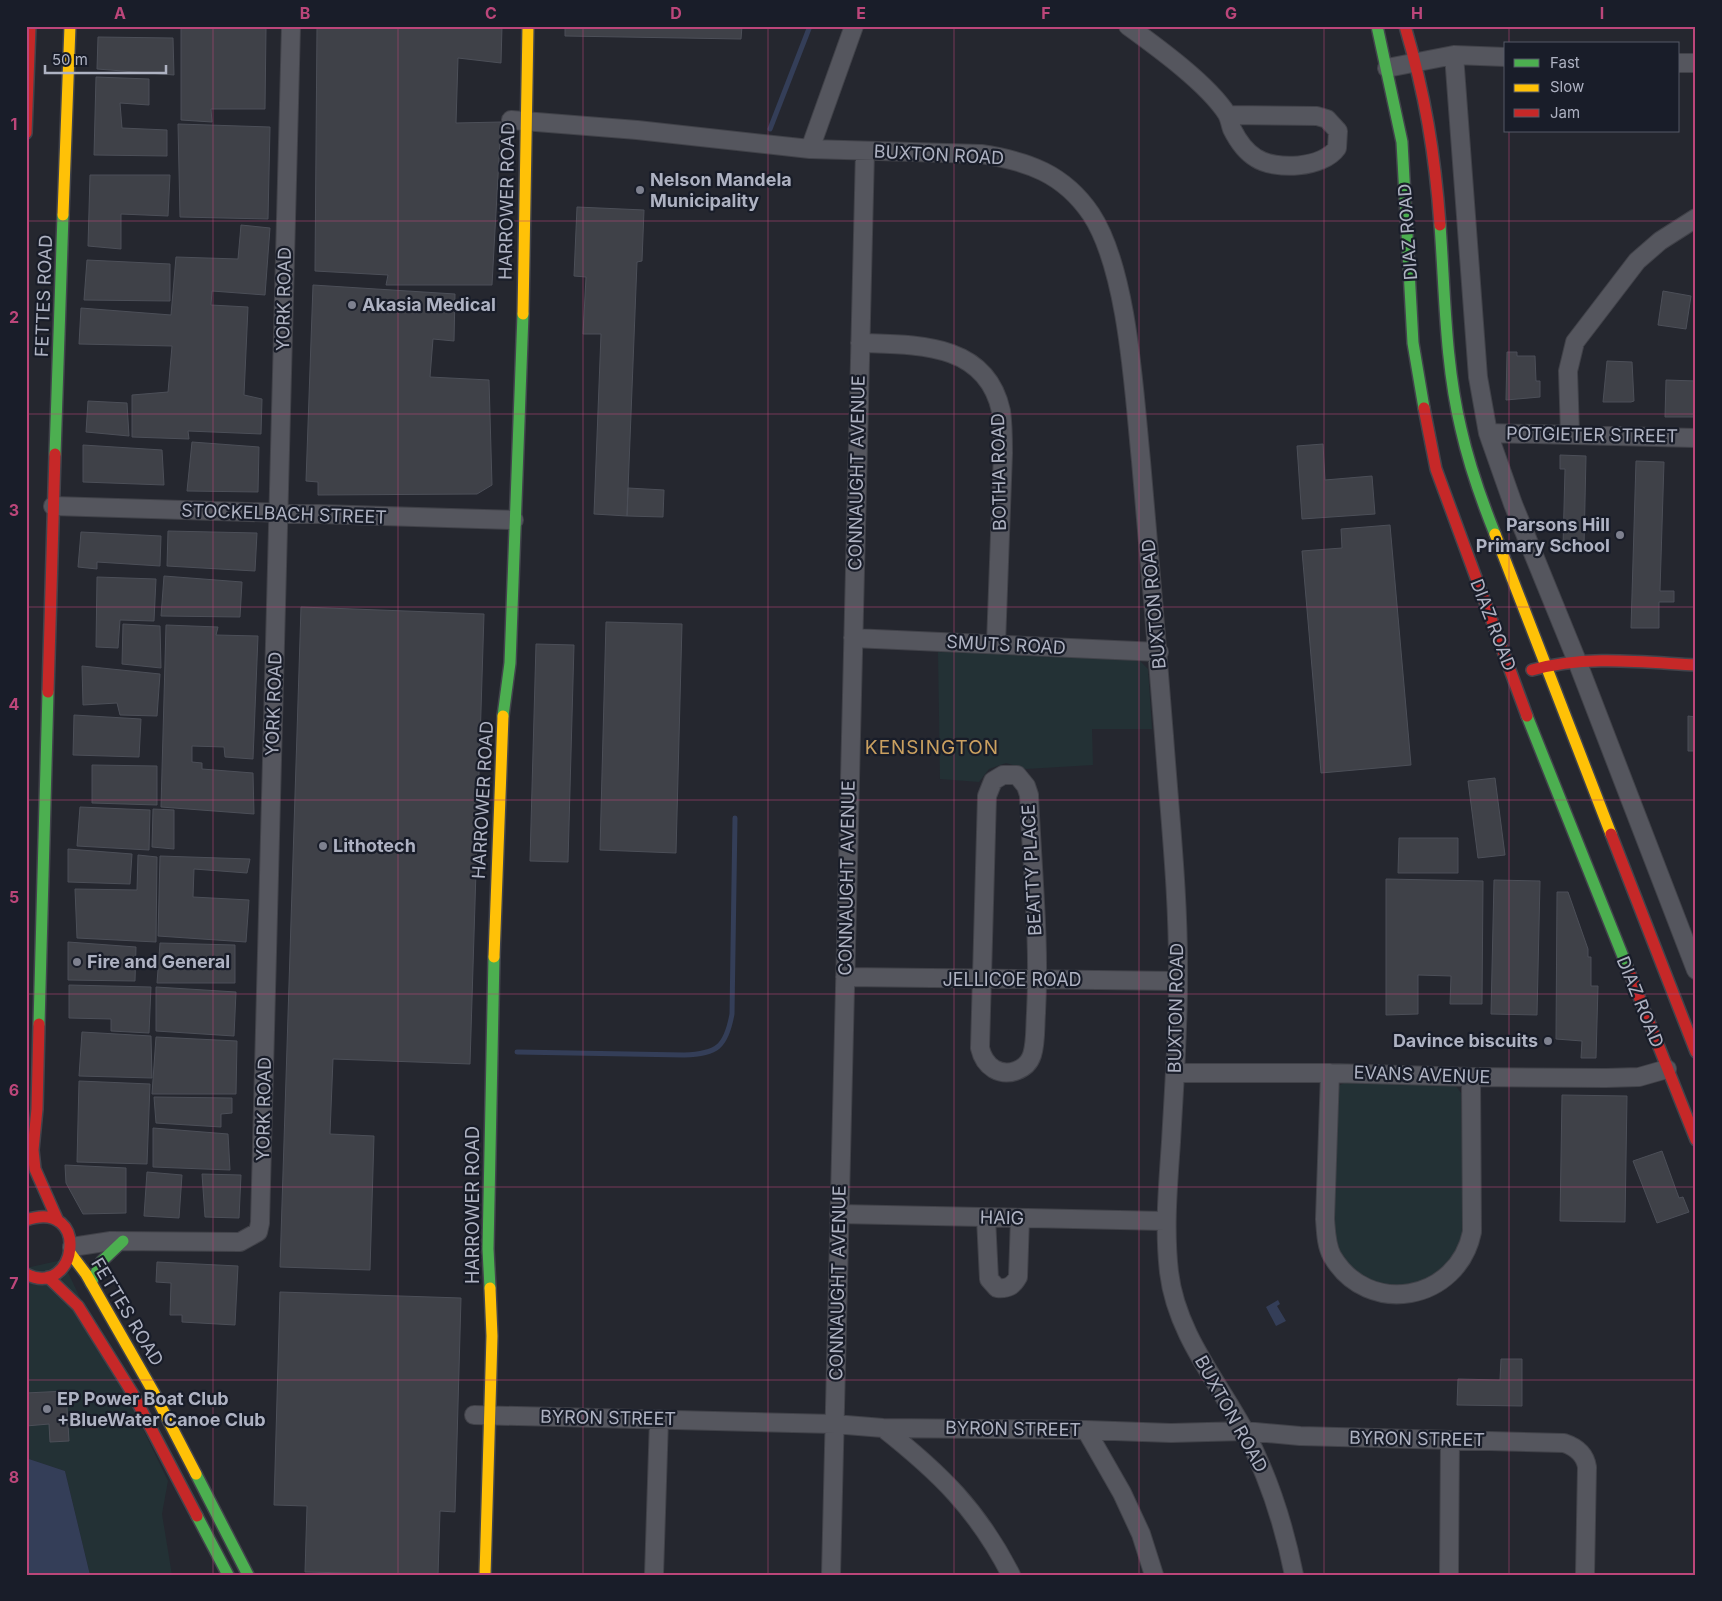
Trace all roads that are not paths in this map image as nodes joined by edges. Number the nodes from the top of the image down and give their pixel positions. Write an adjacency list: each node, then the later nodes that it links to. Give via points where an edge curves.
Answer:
1 (30, 26): 17 (street)
2 (70, 26): 25 (street, FETTES ROAD)
3 (291, 26): 26 (street, YORK ROAD)
4 (528, 26): 16 (street, HARROWER ROAD)
5 (854, 26): 18 (street)
6 (1128, 26): 15 (street, via 1180,66)
7 (1377, 26): 14 (street, DIAZ ROAD)
8 (1405, 26): 11 (street, DIAZ ROAD)
9 (1454, 55): 10 (street); 11 (street); 22 (street, via 1478,377)
10 (1504, 57)
11 (1417, 62): 14 (street); 32 (street, DIAZ ROAD, via 1433,142 1452,371 1464,449)
12 (1680, 63): 13 (street)
13 (1696, 64)
14 (1387, 68): 34 (street, DIAZ ROAD, via 1402,142 1413,343 1428,434 1446,500)
15 (1228, 115): 15 (street, via 1239,140 1256,158 1267,163 1317,162 1337,148 1338,131 1327,119 1297,115)
16 (514, 121): 18 (street, BUXTON ROAD, via 637,130); 27 (street, HARROWER ROAD, via 523,323)
17 (26, 133)
18 (810, 149): 19 (street, BUXTON ROAD)
19 (865, 151): 21 (street, CONNAUGHT AVENUE); 30 (street, BUXTON ROAD, via 981,154 1025,162 1046,172 1072,191 1094,218 1112,261 1128,341)
20 (1696, 218): 23 (street, via 1660,241 1638,261 1575,342 1568,371)
21 (860, 343): 28 (street, CONNAUGHT AVENUE); 29 (street, BOTHA ROAD, via 947,351 977,368 995,394 1003,434)
22 (1488, 434): 23 (street, POTGIETER STREET); 31 (street)
23 (1570, 434): 24 (street, POTGIETER STREET)
24 (1696, 438)
25 (53, 506): 26 (street, STOCKELBACH STREET); 53 (street, FETTES ROAD, via 37,1109 33,1150 39,1180)
26 (279, 514): 27 (street, STOCKELBACH STREET); 54 (street, YORK ROAD, via 258,1232 240,1242 228,1243)
27 (503, 520): 59 (street, HARROWER ROAD, via 510,663 502,727 494,959 488,1241 492,1336)
28 (853, 638): 29 (street, SMUTS ROAD); 37 (street, CONNAUGHT AVENUE)
29 (996, 644): 30 (street, SMUTS ROAD)
30 (1159, 652): 40 (street, BUXTON ROAD, via 1176,864)
31 (1577, 661): 32 (street); 33 (street); 36 (street)
32 (1546, 665): 34 (street); 41 (street, DIAZ ROAD)
33 (1696, 665)
34 (1512, 678): 42 (street, DIAZ ROAD)
35 (494, 687): 46 (street, HARROWER ROAD)
36 (1696, 970)
37 (845, 977): 38 (street, JELLICOE ROAD); 48 (street, CONNAUGHT AVENUE)
38 (981, 980): 39 (street, JELLICOE ROAD); 39 (street, BEATTY PLACE, via 982,1054 999,1072 1024,1067 1032,1055); 39 (street, BEATTY PLACE, via 987,796 993,781 1010,774 1023,780 1029,795)
39 (1038, 980): 40 (street, JELLICOE ROAD)
40 (1178, 981): 44 (street, BUXTON ROAD)
41 (1696, 1052)
42 (1667, 1069): 45 (street, EVANS AVENUE, via 1639,1077); 47 (street, DIAZ ROAD)
43 (1330, 1072): 44 (street, EVANS AVENUE); 45 (street, EVANS AVENUE); 45 (street, via 1325,1219 1331,1255 1353,1280 1372,1291 1392,1295 1407,1295 1443,1279 1457,1267 1469,1247 1472,1232)
44 (1175, 1073): 52 (street, BUXTON ROAD)
45 (1471, 1077)
46 (478, 1137)
47 (1696, 1140)
48 (839, 1214): 49 (street, HAIG); 61 (street, CONNAUGHT AVENUE)
49 (986, 1218): 50 (street, HAIG); 50 (street, via 989,1279 997,1288 1004,1288 1013,1285 1018,1277)
50 (1020, 1218): 52 (street, HAIG)
51 (26, 1220): 53 (street, via 39,1216)
52 (1165, 1222): 64 (street, BUXTON ROAD, via 1171,1283 1191,1342)
53 (62, 1224): 54 (street, YORK ROAD); 55 (street, FETTES ROAD)
54 (117, 1241): 55 (street, YORK ROAD); 58 (street, via 102,1261)
55 (72, 1250): 57 (street, via 67,1265); 58 (street, FETTES ROAD)
56 (26, 1274): 57 (street)
57 (48, 1277): 66 (street, FETTES ROAD, via 78,1306 134,1394)
58 (92, 1283): 67 (street, FETTES ROAD, via 154,1393)
59 (478, 1415): 60 (street, BYRON STREET); 68 (street, HARROWER ROAD)
60 (659, 1418): 61 (street, BYRON STREET); 69 (street)
61 (834, 1424): 62 (street, BYRON STREET); 70 (street, CONNAUGHT AVENUE)
62 (883, 1428): 63 (street, BYRON STREET); 71 (street, via 960,1496 982,1525)
63 (1086, 1430): 64 (street, BYRON STREET); 72 (street, via 1142,1534)
64 (1244, 1431): 65 (street, BYRON STREET); 73 (street, BUXTON ROAD, via 1267,1480)
65 (1450, 1441): 74 (street); 75 (street, BYRON STREET, via 1552,1441 1571,1446 1586,1460)
66 (228, 1575)
67 (248, 1575)
68 (485, 1575)
69 (654, 1575)
70 (831, 1575)
71 (1011, 1575)
72 (1154, 1575)
73 (1294, 1575)
74 (1449, 1575)
75 (1585, 1575)

